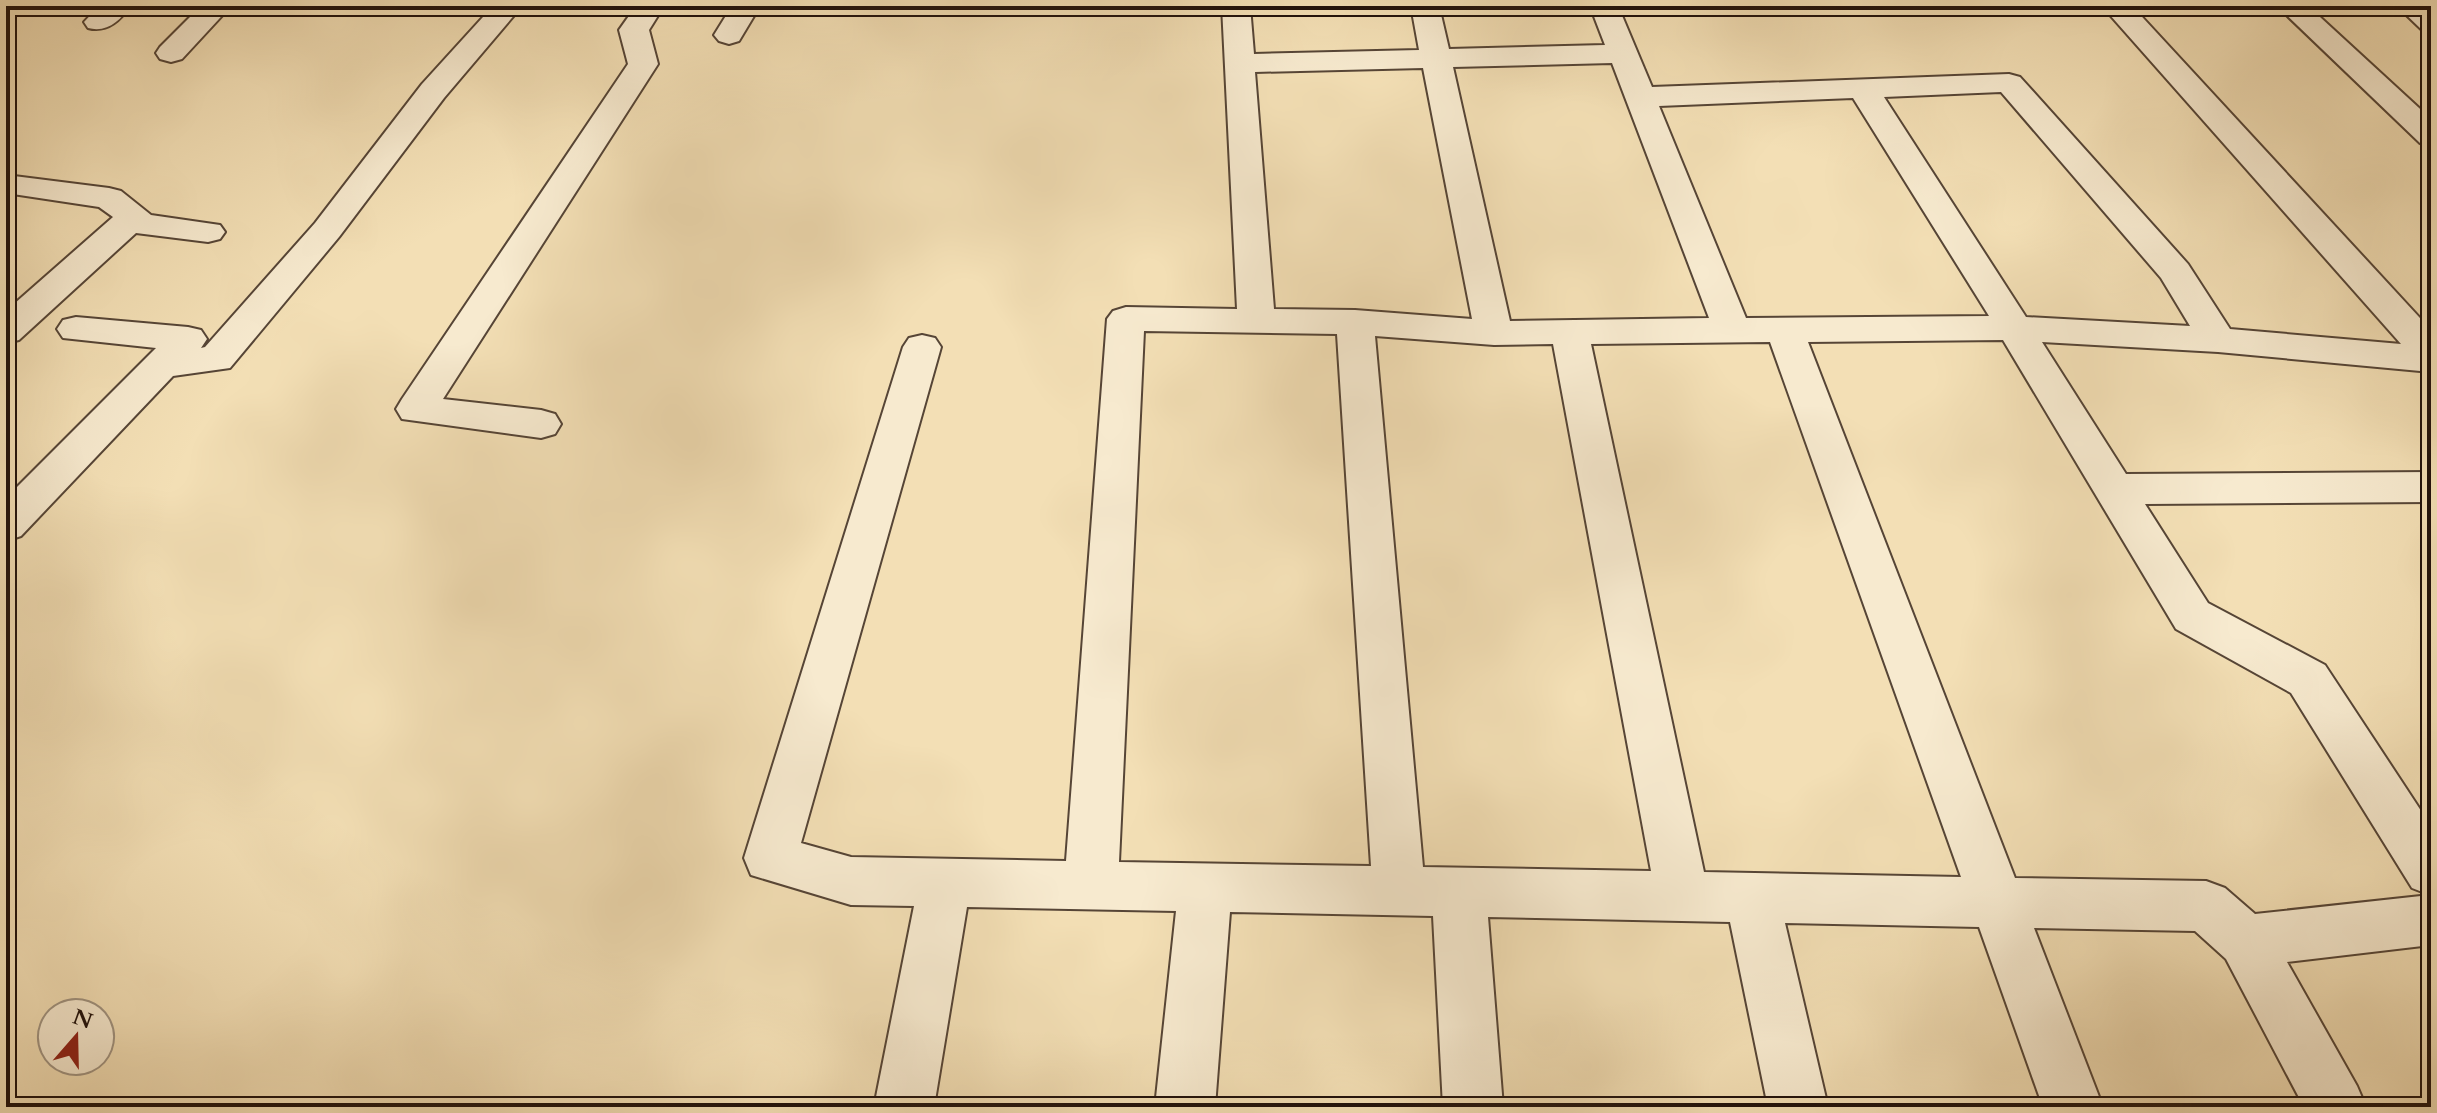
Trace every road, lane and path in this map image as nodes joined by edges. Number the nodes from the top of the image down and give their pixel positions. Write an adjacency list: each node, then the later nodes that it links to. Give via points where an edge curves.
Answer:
1 (217, 6): 13 (street)
2 (508, 6): 36 (street, via 216,359)
3 (650, 6): 37 (street, via 634,30 643,64 416,409)
4 (746, 6): 12 (street)
5 (1236, 6): 16 (street)
6 (1425, 6): 15 (street)
7 (1604, 6): 14 (street)
8 (2116, 6): 34 (street)
9 (2291, 6): 19 (street)
10 (2411, 6): 11 (street)
11 (2431, 23)
12 (729, 35)
13 (171, 53)
14 (1623, 54): 15 (street); 18 (street)
15 (1436, 59): 16 (street); 31 (street)
16 (1239, 63): 24 (street)
17 (1863, 89): 18 (street); 25 (street); 32 (street, via 2009,83 2175,272)
18 (1640, 97): 27 (street, via 1728,314)
19 (2431, 136)
20 (9, 184): 21 (street, via 109,198 135,216)
21 (127, 222): 22 (street); 29 (street)
22 (208, 232)
23 (1355, 322): 24 (street); 31 (street); 45 (street)
24 (1256, 323): 43 (street, via 1126,319)
25 (2015, 328): 28 (street); 32 (street); 39 (street)
26 (76, 329): 36 (street, via 188,339)
27 (1725, 330): 28 (street); 30 (street)
28 (1785, 330): 49 (street)
29 (6, 331)
30 (1570, 332): 31 (street); 47 (street)
31 (1494, 333)
32 (2218, 340): 35 (street)
33 (922, 347): 42 (street, via 770,858 851,881)
34 (2431, 353)
35 (2431, 359)
36 (163, 364): 40 (street)
37 (541, 424)
38 (2431, 487): 39 (street)
39 (2113, 489): 41 (street, via 2192,616 2308,679)
40 (6, 525)
41 (2431, 871)
42 (945, 883): 43 (street); 52 (street)
43 (1091, 885): 44 (street)
44 (1205, 888): 45 (street); 53 (street)
45 (1399, 892): 46 (street)
46 (1459, 892): 47 (street); 54 (street)
47 (1683, 897): 48 (street)
48 (1752, 898): 49 (street); 55 (street)
49 (1997, 903): 51 (street, via 2206,906); 56 (street)
50 (2431, 920): 51 (street)
51 (2245, 941): 57 (street)
52 (904, 1107)
53 (1185, 1107)
54 (1473, 1107)
55 (1798, 1107)
56 (2073, 1107)
57 (2336, 1107)

